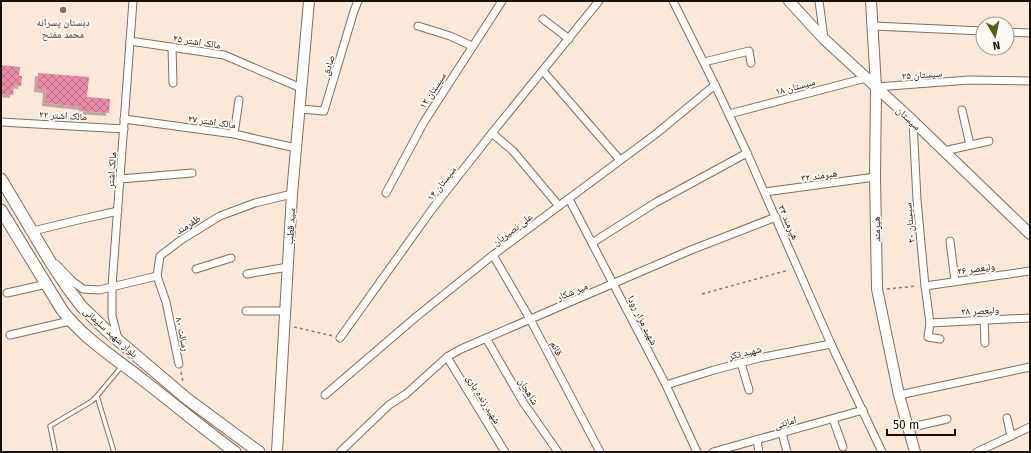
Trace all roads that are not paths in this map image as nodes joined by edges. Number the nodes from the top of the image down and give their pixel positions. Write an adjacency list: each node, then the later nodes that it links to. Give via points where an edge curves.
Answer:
1 (133, 1): 18 (street, مالک اشتر)
2 (309, 1): 29 (street, سید قطب)
3 (358, 1): 31 (street, صادق, via 324,111)
4 (502, 1): 19 (street, سیستان ۱۲)
5 (599, 1): 16 (street, سیستان ۱۴)
6 (673, 1): 21 (street, هیرمند ۳۴)
7 (789, 1): 17 (street, سیستان)
8 (818, 1): 17 (street)
9 (871, 1): 12 (street, هیرمند)
10 (543, 20): 16 (street)
11 (418, 26): 19 (street)
12 (873, 26): 13 (street); 28 (street, هیرمند)
13 (975, 31)
14 (1015, 32): 15 (street)
15 (1030, 33)
16 (569, 39): 23 (street, سیستان ۱۴)
17 (824, 39): 24 (street, سیستان)
18 (130, 41): 20 (street, مالک اشتر ۲۵); 34 (street, مالک اشتر)
19 (472, 46): 51 (street, سیستان ۱۲, via 424,122)
20 (172, 47): 26 (street); 29 (street, مالک اشتر ۲۵, via 224,55)
21 (704, 62): 22 (street, via 749,51); 27 (street, هیرمند ۳۴)
22 (751, 63)
23 (543, 71): 38 (street, سیستان ۱۴); 45 (street)
24 (866, 78): 28 (street, سیستان); 33 (street, سیستان ۱۸)
25 (1030, 81): 28 (street, سیستان ۲۵, via 969,80)
26 (172, 82)
27 (715, 85): 33 (street, هیرمند ۳۴); 45 (street, علی نصیریان)
28 (876, 87): 35 (street, سیستان); 47 (street, هیرمند)
29 (301, 88): 31 (street, سید قطب)
30 (239, 100): 39 (street)
31 (300, 108): 42 (street, سید قطب)
32 (962, 110): 41 (street)
33 (729, 114): 44 (street, هیرمند ۳۴)
34 (124, 119): 37 (street, مالک اشتر); 39 (street, مالک اشتر ۲۷)
35 (913, 121): 43 (street, سیستان); 74 (street, سیستان ۲۰)
36 (1, 122): 37 (street, مالک اشتر ۲۲)
37 (124, 129): 49 (street, مالک اشتر)
38 (492, 133): 54 (street, via 513,150); 84 (street, سیستان ۱۴, via 433,208)
39 (234, 134): 42 (street, مالک اشتر ۲۷)
40 (989, 141): 41 (street)
41 (970, 145): 43 (street)
42 (296, 148): 52 (street, سید قطب)
43 (944, 151): 59 (street, سیستان)
44 (747, 153): 50 (street, هیرمند ۳۴); 61 (street, via 655,203)
45 (620, 160): 53 (street, علی نصیریان)
46 (192, 173): 49 (street)
47 (876, 177): 50 (street, هیرمند ۳۲); 98 (street, هیرمند, via 876,289)
48 (1, 179): 58 (main road, بلوار شهید سلیمانی)
49 (120, 179): 56 (street, مالک اشتر)
50 (765, 192): 57 (street, هیرمند ۳۴)
51 (386, 193)
52 (292, 194): 65 (street, سید قطب); 69 (street, ظفرمند, via 255,203 220,216 160,256)
53 (569, 199): 54 (street, علی نصیریان); 61 (street, شهید مزار رودا)
54 (559, 206): 63 (street, علی نصیریان)
55 (1, 210): 71 (main road, بلوار شهید سلیمانی)
56 (118, 211): 58 (street); 73 (street, مالک اشتر)
57 (776, 217): 72 (street, میر شکار); 89 (street, هیرمند ۳۴)
58 (33, 231): 62 (main road, بلوار شهید سلیمانی)
59 (1030, 234)
60 (950, 241): 70 (street)
61 (592, 243): 72 (street, شهید مزار رودا)
62 (45, 252): 73 (street, via 72,281 83,288 98,290); 86 (main road, بلوار شهید سلیمانی, via 82,307)
63 (494, 255): 79 (street, قائم); 97 (street, علی نصیریان, via 416,317)
64 (231, 258): 66 (street)
65 (288, 268): 68 (street); 77 (street, سید قطب)
66 (196, 269)
67 (1030, 271): 70 (street, ولیعصر ۲۶)
68 (247, 274)
69 (157, 276): 73 (street); 92 (street, رسالت ۸۰, via 166,302)
70 (955, 281): 74 (street, ولیعصر ۲۶)
71 (47, 284): 75 (street); 81 (main road, بلوار شهید سلیمانی)
72 (614, 284): 79 (street, میر شکار); 95 (street, شهید مزار رودا)
73 (112, 286): 86 (street, مالک اشتر, via 112,316)
74 (925, 286): 82 (street, سیستان ۲۰)
75 (7, 293)
76 (246, 311): 77 (street)
77 (285, 311): 114 (street, سید قطب)
78 (1030, 318): 80 (street, ولیعصر ۲۸)
79 (530, 319): 85 (street, میر شکار); 118 (street, قائم)
80 (984, 320): 82 (street, ولیعصر ۲۸); 88 (street)
81 (70, 321): 83 (street); 93 (main road, بلوار شهید سلیمانی)
82 (930, 323): 87 (street, سیستان ۲۰, via 928,337)
83 (10, 335)
84 (340, 338)
85 (486, 338): 90 (street, میر شکار); 117 (street, شاهجان, via 523,402)
86 (118, 339): 113 (main road, بلوار شهید سلیمانی, via 186,398)
87 (940, 339)
88 (985, 343)
89 (832, 344): 91 (street, شهید تکر); 100 (street, هیرمند ۳۴)
90 (447, 357): 115 (street, میر شکار, via 406,394 389,405); 116 (street, شهید زنده یاری)
91 (740, 363): 95 (street, شهید تکر); 96 (street)
92 (179, 364)
93 (122, 365): 99 (lane); 112 (main road, بلوار شهید سلیمانی)
94 (1030, 367): 98 (street)
95 (666, 385): 119 (street, شهید مزار رودا)
96 (749, 390)
97 (325, 395)
98 (899, 395): 105 (street, هیرمند)
99 (97, 396): 110 (lane, via 50,426); 111 (lane)
100 (863, 410): 102 (street, امانتی); 123 (street, هیرمند ۳۴)
101 (1007, 418): 107 (street)
102 (833, 419): 106 (street, امانتی); 109 (street)
103 (947, 419): 105 (street)
104 (1030, 427): 107 (street)
105 (908, 428): 124 (street, هیرمند)
106 (782, 433): 108 (street, امانتی); 122 (street)
107 (1011, 436): 125 (street)
108 (757, 440): 120 (street, امانتی); 121 (street)
109 (843, 447)
110 (55, 450)
111 (114, 452)
112 (235, 452)
113 (259, 452)
114 (277, 452)
115 (340, 452)
116 (505, 452)
117 (558, 452)
118 (600, 452)
119 (697, 452)
120 (713, 452)
121 (759, 452)
122 (787, 452)
123 (882, 452)
124 (915, 452)
125 (978, 452)

